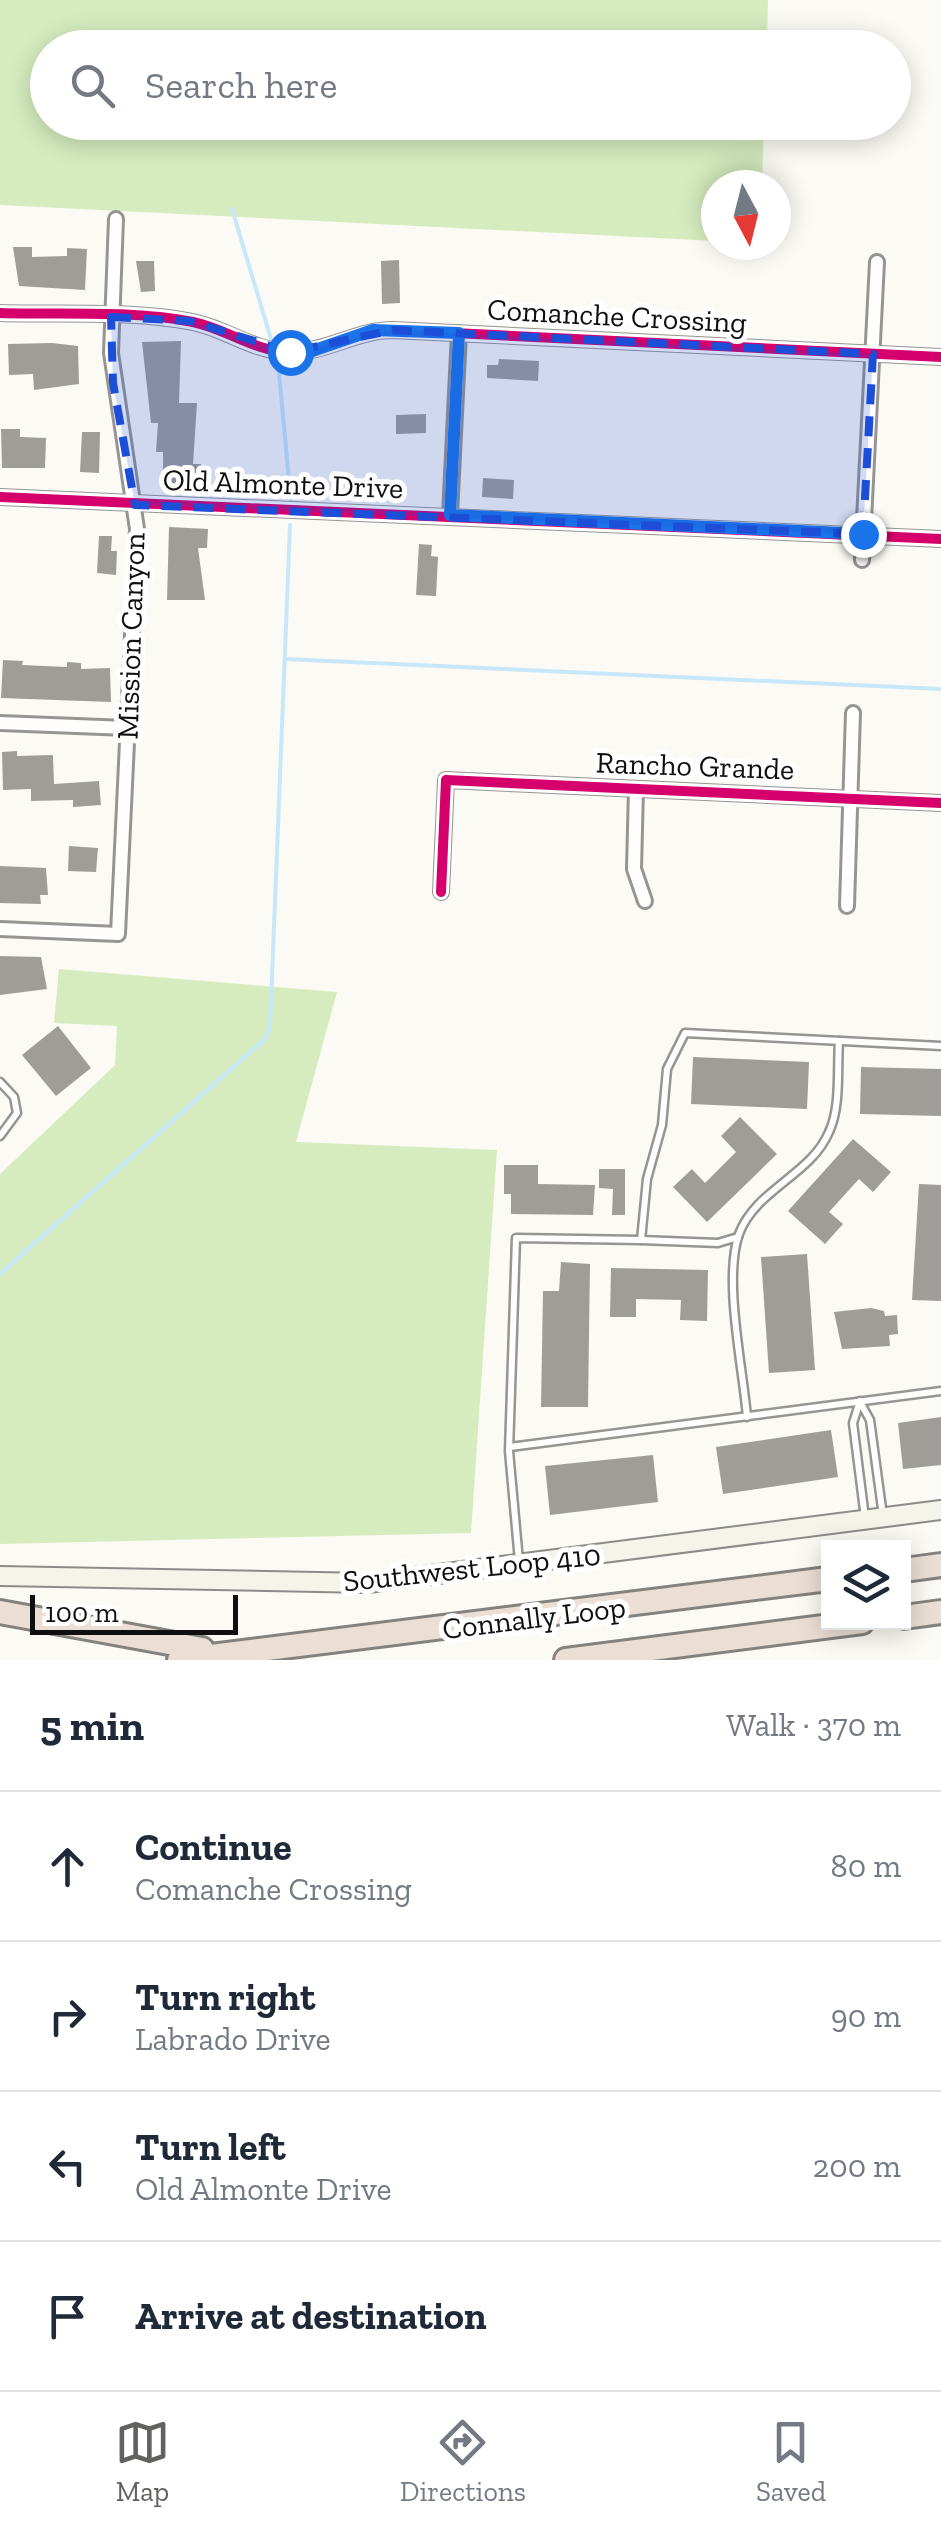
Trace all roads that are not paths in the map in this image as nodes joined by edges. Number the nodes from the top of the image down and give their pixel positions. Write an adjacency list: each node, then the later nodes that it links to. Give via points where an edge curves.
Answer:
1 (116, 219): 4 (street, Mission Canyon)
2 (877, 262): 6 (street)
3 (0, 313): 4 (street, Comanche Crossing)
4 (111, 317): 5 (street, Comanche Crossing, via 190,321 244,344 290,352 373,330); 9 (street, Mission Canyon, via 113,383)
5 (459, 333): 6 (street, Comanche Crossing); 10 (street)
6 (873, 354): 7 (street, Comanche Crossing); 11 (street)
7 (941, 357)
8 (0, 497): 9 (street, Old Almonte Drive)
9 (136, 504): 10 (street, Old Almonte Drive); 16 (street, Mission Canyon)
10 (450, 515): 11 (street, Old Almonte Drive)
11 (863, 534): 12 (street, Old Almonte Drive); 13 (street)
12 (941, 538)
13 (862, 560)
14 (853, 713): 18 (street)
15 (0, 722): 16 (street)
16 (127, 728): 23 (street, Mission Canyon, via 118,934)
17 (636, 789): 18 (street, Rancho Grande); 20 (street, Rancho Grande, via 446,780); 21 (street, via 634,869)
18 (851, 798): 19 (street, Rancho Grande); 22 (street)
19 (941, 803)
20 (441, 892)
21 (645, 901)
22 (847, 906)
23 (0, 929)
24 (839, 1041): 25 (lane); 28 (lane, via 829,1134 754,1206); 29 (lane, via 684,1033 667,1069)
25 (941, 1046)
26 (0, 1082): 27 (lane, via 17,1113)
27 (0, 1136)
28 (738, 1237): 29 (lane, via 718,1243); 32 (lane, via 734,1271)
29 (640, 1240): 33 (lane, via 516,1238)
30 (941, 1391): 31 (lane)
31 (860, 1401): 32 (lane); 35 (lane, via 870,1420); 35 (lane, via 853,1423)
32 (747, 1417): 33 (lane)
33 (510, 1447): 36 (lane)
34 (941, 1510): 35 (main road, Southwest Loop 410)
35 (874, 1519): 36 (main road, Southwest Loop 410)
36 (520, 1565): 39 (main road, Southwest Loop 410, via 368,1583)
37 (941, 1565): 38 (highway)
38 (911, 1569)
39 (0, 1576)
40 (821, 1581): 45 (highway, Connally Loop)
41 (0, 1612): 45 (highway)
42 (941, 1612): 43 (highway)
43 (911, 1616)
44 (821, 1627): 47 (highway, Connally Loop)
45 (230, 1654): 46 (highway, Connally Loop)
46 (180, 1660)
47 (566, 1660)

